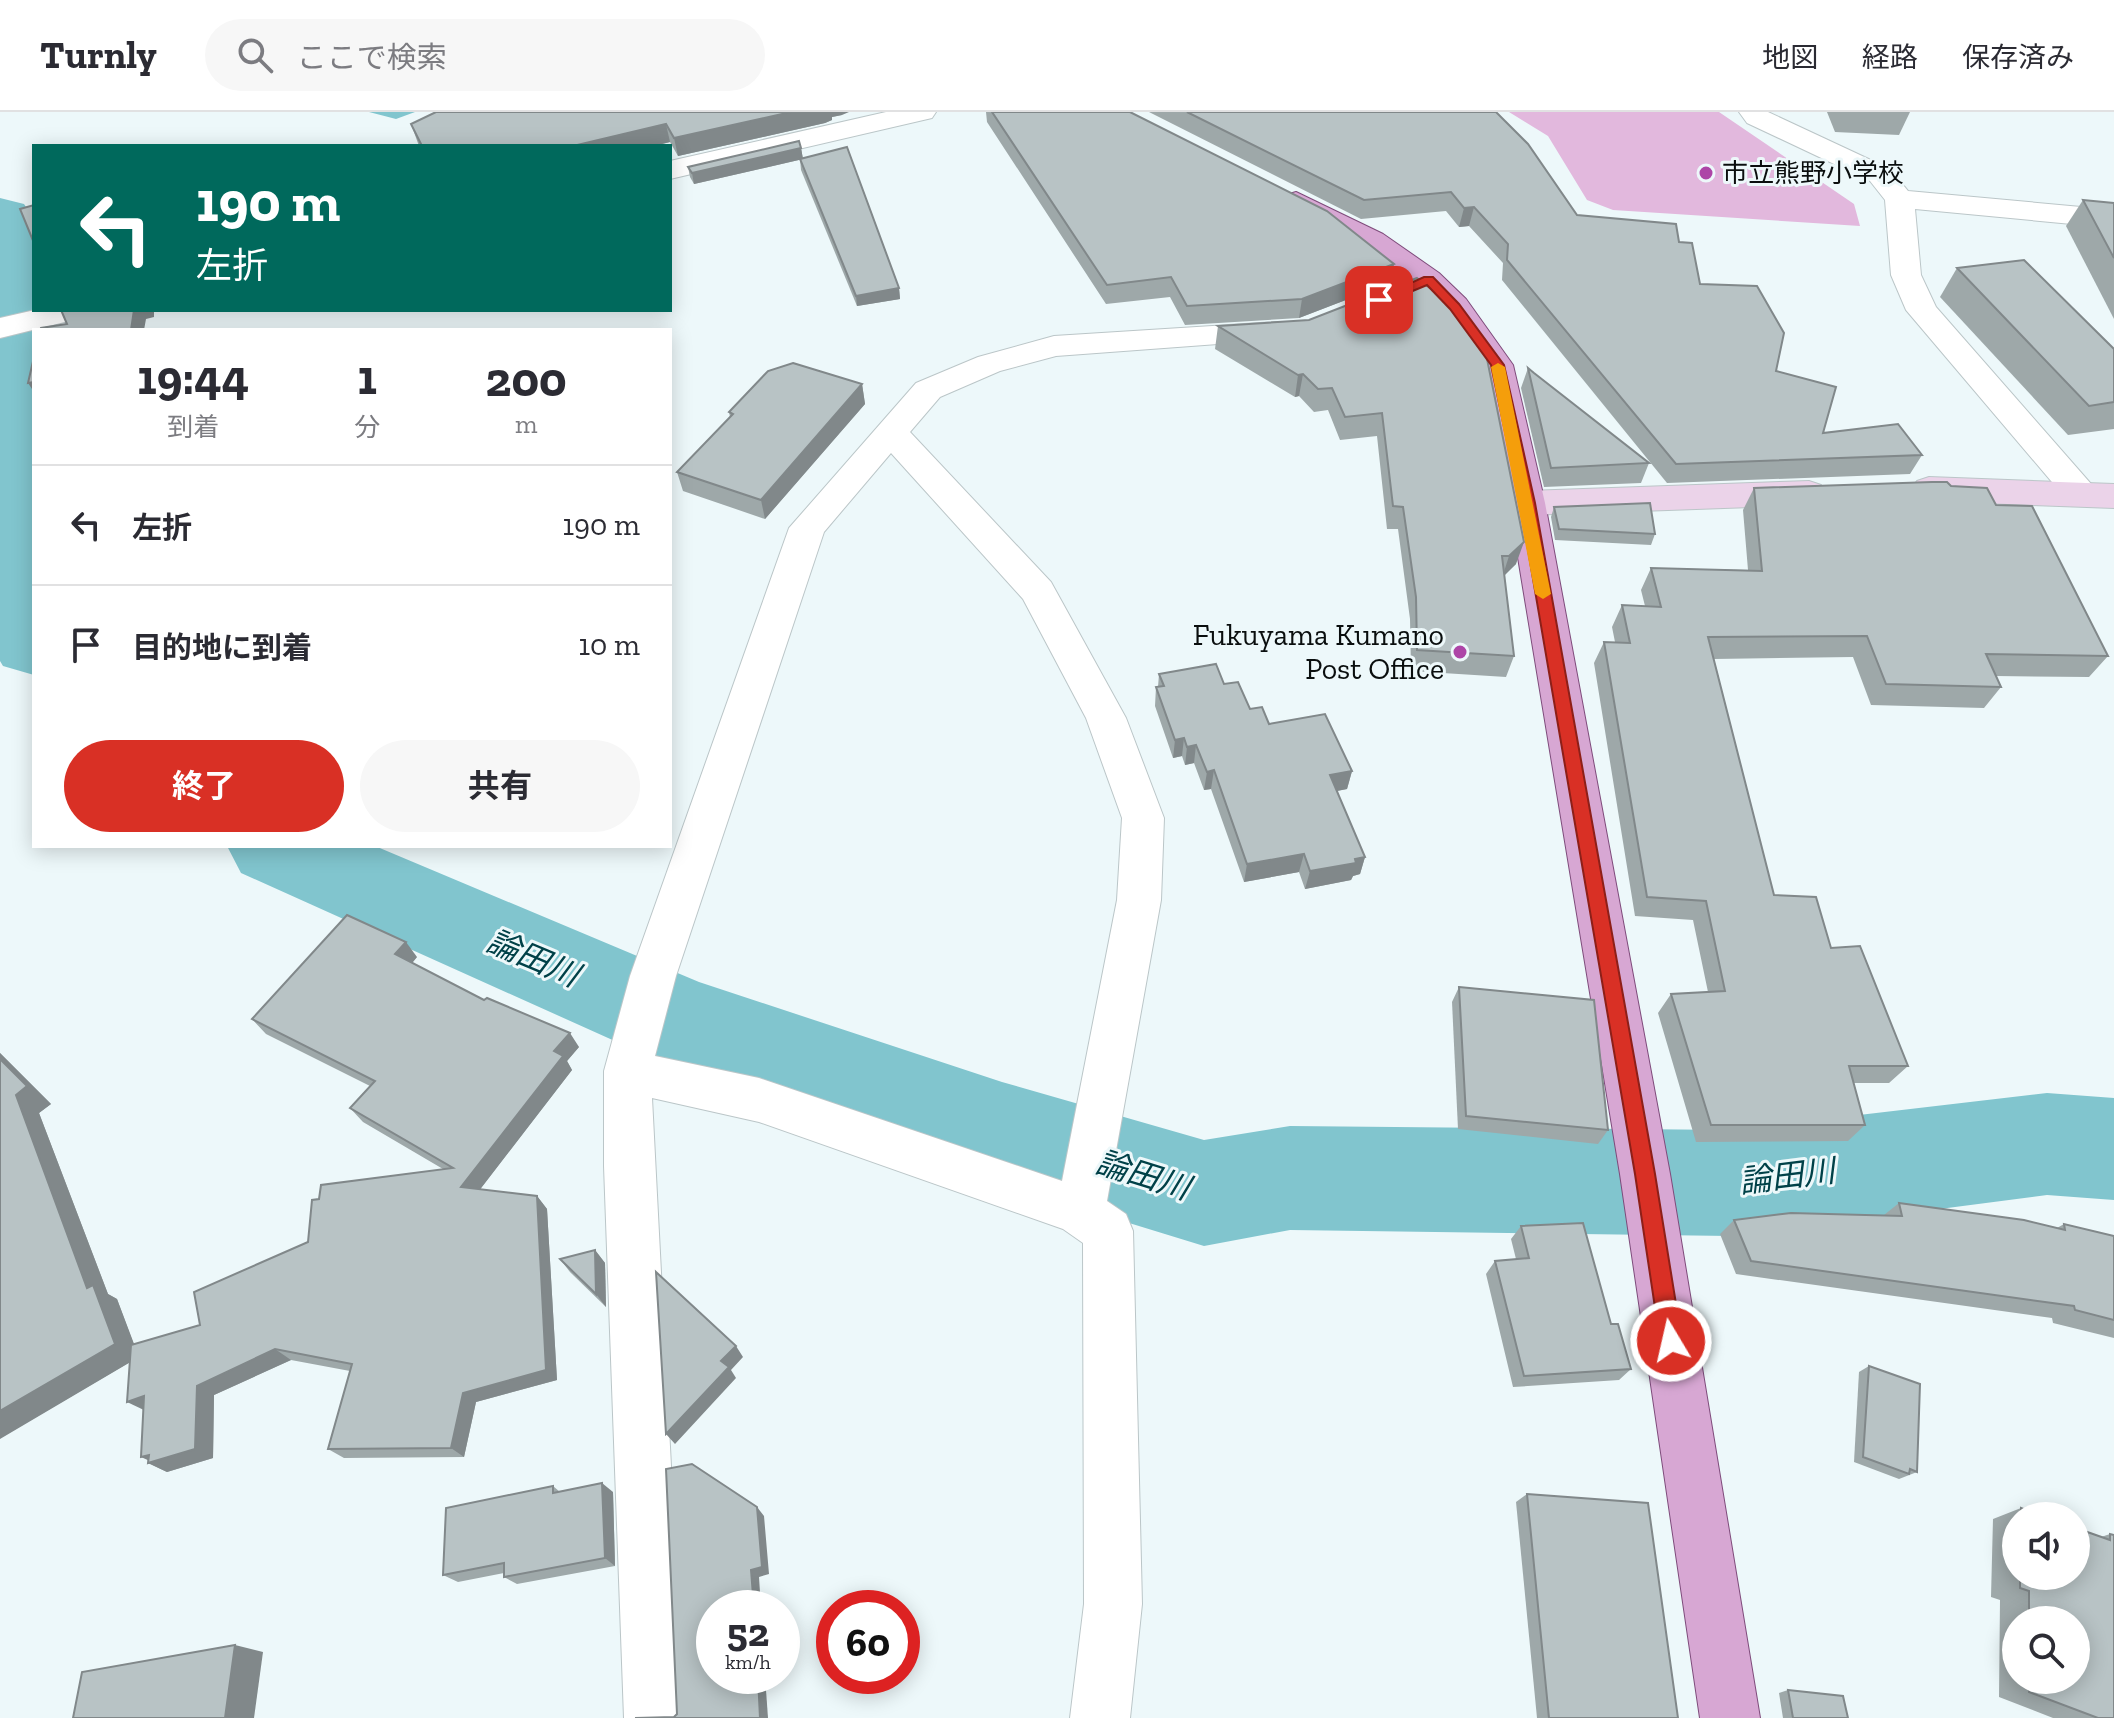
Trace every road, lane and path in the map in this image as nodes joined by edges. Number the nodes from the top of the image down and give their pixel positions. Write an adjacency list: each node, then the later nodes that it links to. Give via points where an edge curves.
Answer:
1 (922, 112): 3 (street)
2 (1753, 112): 5 (street, via 1880,175)
3 (672, 170)
4 (1261, 183): 14 (main road, via 1372,240 1415,286 1455,306 1497,365)
5 (1899, 199): 6 (street); 13 (street, via 1906,275 1922,310)
6 (2114, 219)
7 (66, 312): 8 (street)
8 (0, 328)
9 (1305, 330): 10 (street, via 1054,346 989,364 928,390)
10 (891, 432): 15 (street, via 807,528 653,976); 16 (street, via 1038,591 1106,718 1143,818 1139,900)
11 (1902, 489): 13 (street)
12 (1840, 492): 14 (street)
13 (2097, 494)
14 (1527, 503): 19 (main road, via 1645,1174)
15 (632, 1056): 16 (street); 17 (street, via 629,1166)
16 (1082, 1201): 18 (street, via 1108,1231 1113,1604)
17 (654, 1718)
18 (1100, 1718)
19 (1730, 1718)

